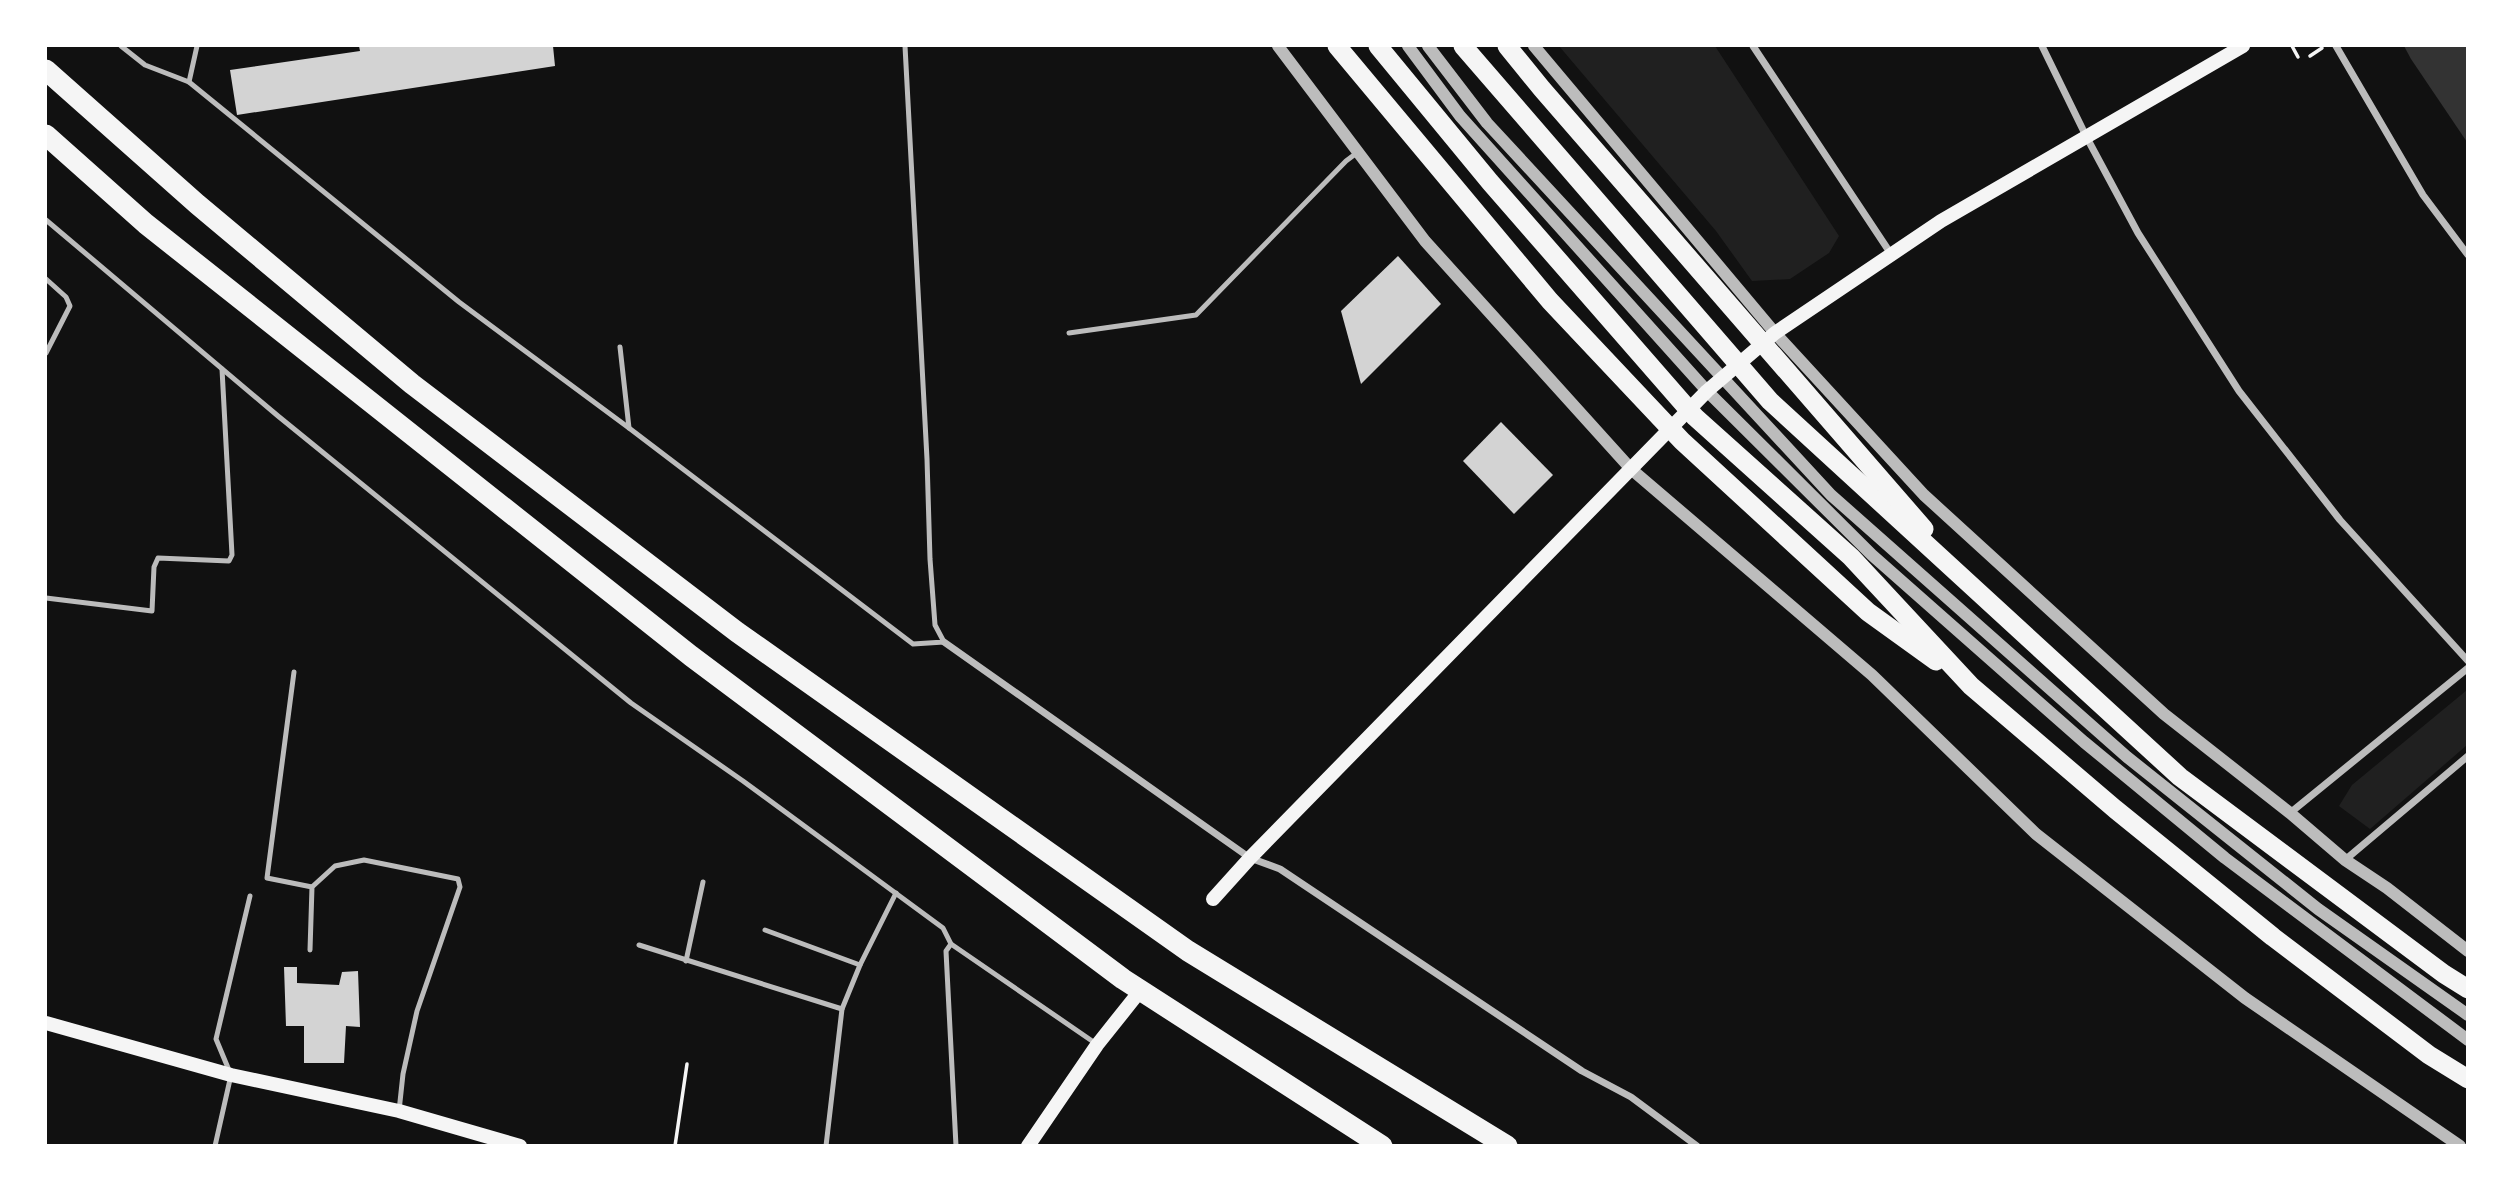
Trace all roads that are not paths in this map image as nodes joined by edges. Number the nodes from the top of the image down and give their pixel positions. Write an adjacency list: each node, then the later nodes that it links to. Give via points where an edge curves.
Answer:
1 (121, 46): 17 (lane, via 145,65)
2 (197, 46): 17 (lane)
3 (905, 46): 36 (lane, via 930,559 935,625)
4 (1278, 46): 20 (street)
5 (1337, 46): 40 (highway, via 1550,302 1682,441 1868,612)
6 (1378, 46): 40 (highway, via 1695,417 1851,557)
7 (1408, 46): 31 (street, via 1461,116)
8 (1428, 46): 30 (street, via 1487,123)
9 (1463, 46): 35 (highway, via 1770,401)
10 (1507, 46): 35 (highway)
11 (1534, 46): 26 (street)
12 (1752, 46): 22 (street)
13 (2042, 46): 19 (street)
14 (2243, 46): 19 (main road)
15 (2336, 46): 23 (street, via 2423,195)
16 (46, 70): 73 (highway, via 412,384 737,632 1188,951)
17 (188, 82): 32 (lane, via 459,302)
18 (46, 135): 72 (highway, via 146,224 691,656 1123,979)
19 (2087, 138): 22 (main road); 37 (street, via 2137,233 2239,391 2340,520)
20 (1358, 152): 25 (lane, via 1196,315); 33 (street, via 1425,241)
21 (46, 220): 29 (lane)
22 (1891, 254): 26 (main road)
23 (2468, 255)
24 (46, 279): 28 (lane, via 70,306)
25 (1069, 333)
26 (1775, 333): 30 (main road); 42 (street, via 1924,495 2164,714)
27 (620, 347): 32 (lane)
28 (46, 352)
29 (222, 369): 34 (lane, via 229,561 158,558 152,611); 47 (lane, via 631,703)
30 (1721, 378): 31 (main road); 60 (street, via 1830,495 2127,757 2318,909)
31 (1707, 391): 33 (main road); 62 (street, via 1872,555 2084,741 2224,858)
32 (629, 428): 36 (lane, via 913,644)
33 (1631, 469): 43 (main road); 75 (street, via 1872,675 2036,834 2245,998)
34 (46, 598)
35 (1987, 601): 57 (highway, via 2180,777)
36 (944, 642): 43 (street)
37 (2468, 661)
38 (2468, 668): 42 (street)
39 (294, 672): 46 (lane, via 267,878)
40 (1971, 686): 65 (highway, via 2273,937 2429,1055)
41 (2468, 756): 44 (street)
42 (2290, 813): 44 (street)
43 (1250, 858): 49 (main road); 74 (street, via 1280,869 1572,1064 1631,1097)
44 (2345, 860): 54 (street)
45 (703, 882): 55 (lane)
46 (312, 887): 53 (lane); 66 (lane, via 335,866 364,859 458,879 460,887 416,1011)
47 (896, 893): 51 (lane, via 943,928); 56 (lane)
48 (250, 896): 64 (lane, via 216,1039)
49 (1213, 899)
50 (765, 930): 56 (lane)
51 (951, 944): 63 (lane); 70 (lane, via 946,951)
52 (639, 945): 55 (lane)
53 (310, 950)
54 (2468, 951)
55 (686, 961): 59 (lane)
56 (859, 965): 59 (lane)
57 (2468, 989)
58 (1140, 991): 63 (main road)
59 (842, 1009): 69 (lane)
60 (2468, 1015)
61 (46, 1023): 64 (main road)
62 (2468, 1040)
63 (1097, 1045): 71 (main road)
64 (231, 1075): 66 (main road); 67 (lane)
65 (2468, 1079)
66 (399, 1111): 68 (main road)
67 (215, 1146)
68 (520, 1146)
69 (826, 1146)
70 (956, 1146)
71 (1028, 1146)
72 (1382, 1146)
73 (1507, 1146)
74 (1697, 1146)
75 (2460, 1146)

